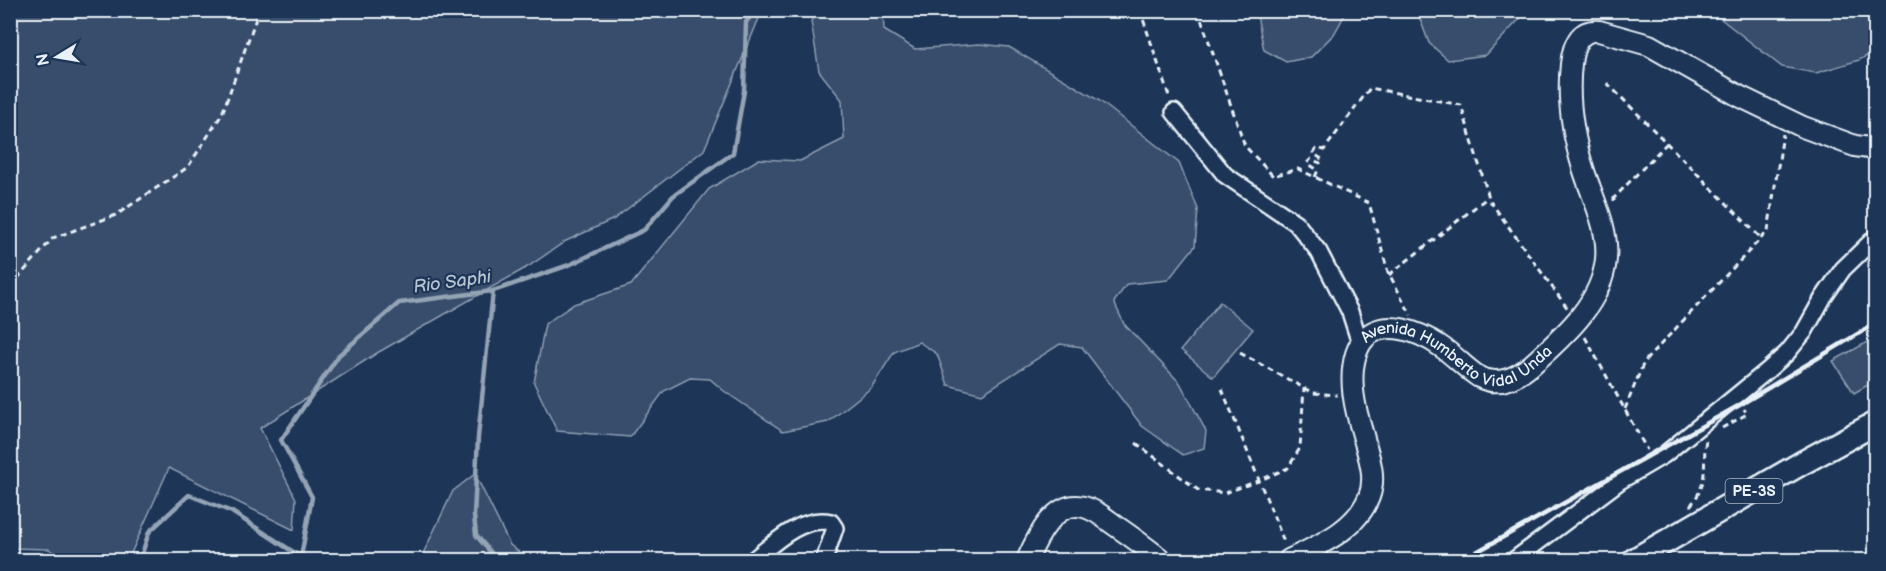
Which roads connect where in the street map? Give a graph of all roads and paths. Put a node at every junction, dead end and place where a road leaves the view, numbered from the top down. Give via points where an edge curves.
1 (259, 10) edge
2 (1140, 10) edge
3 (1198, 10) edge
4 (1607, 83) dead end
5 (1174, 112) joint
6 (1785, 117) junction
7 (1667, 143) junction
8 (1875, 149) edge
9 (1316, 177) junction
10 (1488, 197) junction
11 (1614, 210) dead end
12 (1875, 237) edge
13 (1761, 238) junction
14 (1389, 275) junction
15 (10, 287) edge
16 (1576, 320) junction
17 (1424, 337) junction
18 (1360, 343) junction
19 (1240, 353) dead end
20 (1304, 388) junction
21 (1222, 389) dead end
22 (1737, 396) junction
23 (1354, 397) junction
24 (1625, 410) junction
25 (1875, 423) edge
26 (1720, 429) dead end
27 (1711, 434) dead end
28 (1136, 443) dead end
29 (1648, 451) dead end
30 (1258, 482) junction
31 (1681, 533) junction
32 (1723, 554) dead end
33 (1290, 560) edge
34 (753, 561) edge
35 (824, 561) edge
36 (1027, 561) edge
37 (1162, 561) edge
38 (1514, 561) edge
39 (1634, 561) edge
40 (1727, 561) edge

1 - 15 path via 222,114 188,167 116,215 53,238
2 - 5 path
3 - 9 path via 1245,146 1273,176 1298,169
4 - 7 path
5 - 18 street via 1226,175 1296,223 1319,252 1350,312
6 - 8 main road, Avenida Humberto Vidal Unda via 1855,146
6 - 13 path via 1768,231
6 - 16 main road, Avenida Humberto Vidal Unda via 1649,45 1591,30 1578,38 1569,82 1571,109 1584,171 1605,237 1606,258 1593,298
7 - 11 path via 1614,198
7 - 13 path
9 - 10 path via 1318,170 1307,163 1311,159 1320,163 1323,160 1313,153 1317,148 1324,150 1370,88 1461,105
9 - 14 path via 1369,202
10 - 14 path
10 - 16 path
12 - 22 street via 1843,269 1804,333 1787,353
13 - 24 path via 1644,362
14 - 17 path
16 - 17 main road, Avenida Humberto Vidal Unda via 1532,365 1501,381 1479,377
16 - 24 path
17 - 18 main road, Avenida Humberto Vidal Unda via 1388,328 1368,334
18 - 23 main road, Avenida Humberto Vidal Unda via 1353,364
19 - 20 path
20 - 23 path via 1314,393
20 - 30 path via 1300,448 1288,468
21 - 30 path
22 - 26 path via 1747,414
22 - 38 street via 1664,455 1620,481
23 - 33 main road, Avenida Humberto Vidal Unda via 1370,459 1370,494 1351,524
24 - 29 path
25 - 31 highway, PE-3S
27 - 31 path via 1706,440 1700,492 1686,514
28 - 30 path via 1198,490 1225,493
30 - 33 path
31 - 39 highway, PE-3S
32 - 40 path
34 - 35 street via 785,535 824,520 835,528
36 - 37 main road via 1051,518 1061,510 1082,506

